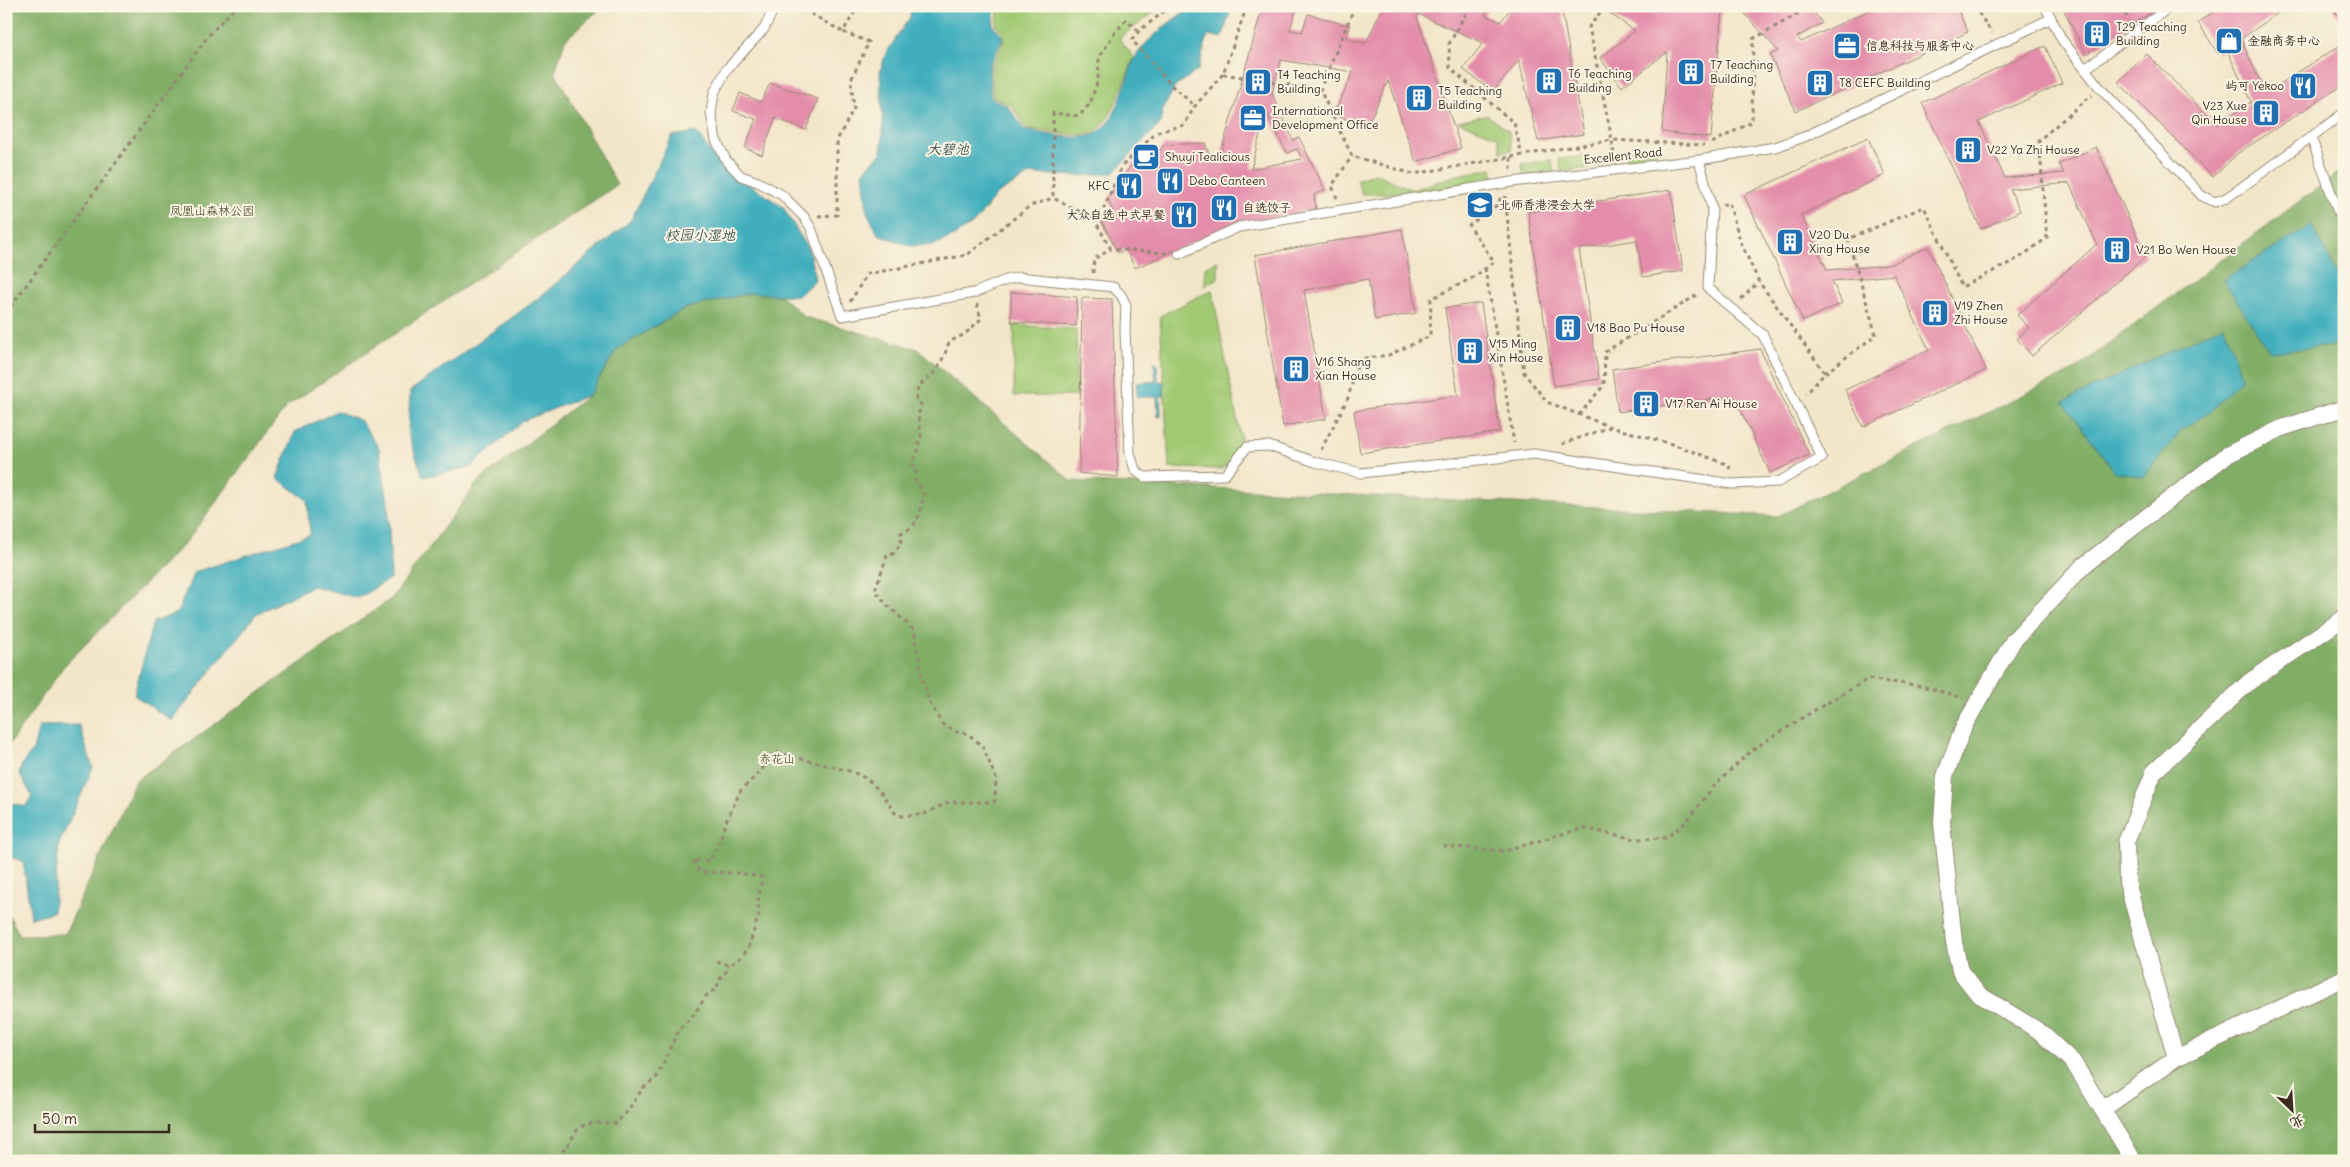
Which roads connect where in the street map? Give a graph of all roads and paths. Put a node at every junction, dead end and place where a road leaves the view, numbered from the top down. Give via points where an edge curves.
1 (236, 6) edge
2 (775, 6) edge
3 (797, 6) edge
4 (858, 6) edge
5 (1171, 6) edge
6 (1247, 6) edge
7 (1355, 6) edge
8 (1470, 6) edge
9 (1605, 6) edge
10 (1812, 6) edge
11 (1974, 6) edge
12 (2045, 6) edge
13 (2172, 6) edge
14 (2050, 19) junction
15 (1139, 31) junction
16 (843, 32) junction
17 (1999, 44) junction
18 (2084, 69) junction
19 (1223, 74) junction
20 (2100, 88) junction
21 (1320, 90) junction
22 (1195, 106) junction
23 (2344, 113) edge
24 (2311, 137) junction
25 (1612, 140) junction
26 (1709, 145) junction
27 (1740, 152) junction
28 (1352, 156) junction
29 (1522, 156) junction
30 (1510, 157) junction
31 (1699, 160) junction
32 (1615, 169) junction
33 (1512, 182) junction
34 (1332, 186) dead end
35 (1053, 198) junction
36 (1729, 203) dead end
37 (804, 217) junction
38 (1094, 219) junction
39 (2344, 229) edge
40 (1110, 249) junction
41 (1179, 254) joint
42 (1485, 268) junction
43 (1759, 282) junction
44 (1094, 284) junction
45 (1708, 288) junction
46 (974, 293) junction
47 (1732, 308) junction
48 (6, 314) edge
49 (842, 316) junction
50 (1825, 373) junction
51 (1806, 394) dead end
52 (2344, 408) edge
53 (1579, 414) junction
54 (1611, 426) junction
55 (1560, 445) dead end
56 (1516, 455) junction
57 (1315, 462) junction
58 (1732, 484) junction
59 (2344, 618) edge
60 (1978, 703) junction
61 (1443, 846) dead end
62 (716, 961) dead end
63 (728, 965) junction
64 (2344, 978) edge
65 (2176, 1058) junction
66 (2103, 1109) junction
67 (532, 1161) edge
68 (536, 1161) edge
69 (550, 1161) edge
70 (2134, 1161) edge

1 - 48 path via 209,35
2 - 37 lane via 764,29 726,69 714,93 711,113 716,140 726,160 741,176 782,195
3 - 16 path
4 - 16 path
5 - 15 path
6 - 19 path
7 - 21 path
8 - 29 path via 1449,44 1450,68 1514,123
9 - 25 path via 1589,27
10 - 26 path via 1753,39 1752,122
11 - 17 path
12 - 14 lane
13 - 18 lane
14 - 17 lane, Excellent Road
14 - 18 lane
15 - 22 path via 1132,40 1172,86
15 - 35 path via 1126,20 1113,35 1099,58 1098,79 1090,104 1078,116 1053,113
16 - 37 path via 869,42 851,80 854,108 838,140 837,215
17 - 27 lane, Excellent Road via 1804,137 1776,147
18 - 20 lane
19 - 21 path
19 - 22 path
20 - 24 lane via 2202,196 2215,202 2238,190
20 - 50 path via 2039,140 2047,238 2019,258 1962,287 1924,207 1848,239 1876,335
21 - 28 path
22 - 38 path via 1184,125 1157,132 1122,166 1104,208
23 - 24 lane
24 - 39 lane
25 - 26 path
25 - 29 path
25 - 32 path
26 - 27 path
27 - 31 lane, Excellent Road
28 - 30 path via 1413,174
28 - 34 path
29 - 30 path
30 - 33 path
31 - 32 lane, Excellent Road
31 - 45 lane via 1712,208
32 - 33 lane, Excellent Road
33 - 41 lane, Excellent Road via 1239,227
35 - 38 path
35 - 49 path via 1030,206 968,256 867,274
36 - 43 path via 1740,243
37 - 49 lane via 814,235
38 - 40 path
40 - 41 path
40 - 44 path via 1094,259
42 - 53 path via 1494,262 1469,225 1496,206 1505,193 1524,373 1547,402
42 - 56 path
42 - 57 path via 1431,299 1430,336 1389,355 1359,359 1348,398
43 - 47 path
43 - 50 path
44 - 46 lane via 1019,277
44 - 57 lane via 1113,287 1126,305 1130,453 1135,470 1144,477 1225,475 1247,447 1257,445
45 - 47 lane
45 - 53 path via 1606,352 1604,386
46 - 49 lane
46 - 63 path via 981,319 965,334 949,342 934,372 921,382 917,390 916,399 921,405 918,416 921,436 912,462 916,470 915,479 924,493 920,518 901,533 898,550 886,556 875,590 915,631 923,685 938,719 957,732 964,732 984,749 996,779 994,802 949,802 924,814 902,816 895,813 873,785 853,772 775,752 741,790 726,819 715,853 708,861 693,860 700,872 762,877 759,914 748,949
47 - 58 lane via 1763,335 1822,458 1778,482
50 - 51 path
52 - 60 street via 2282,428 2227,455 2082,566 2013,641
53 - 54 path
54 - 55 path
54 - 58 path via 1729,465
56 - 57 lane via 1361,474
56 - 58 lane via 1534,454
59 - 65 street via 2249,682 2154,772 2126,842 2127,882
60 - 61 path via 1922,686 1868,679 1752,750 1714,786 1686,822 1666,838 1635,839 1583,828 1504,851
60 - 66 street via 1964,726 1946,776 1942,823 1960,971 1978,994 2039,1031 2073,1062
62 - 63 path
63 - 69 path via 716,988 679,1029 657,1077 643,1088 626,1113 616,1122 578,1127 566,1148
64 - 65 street
65 - 66 street
66 - 70 street
67 - 68 path

